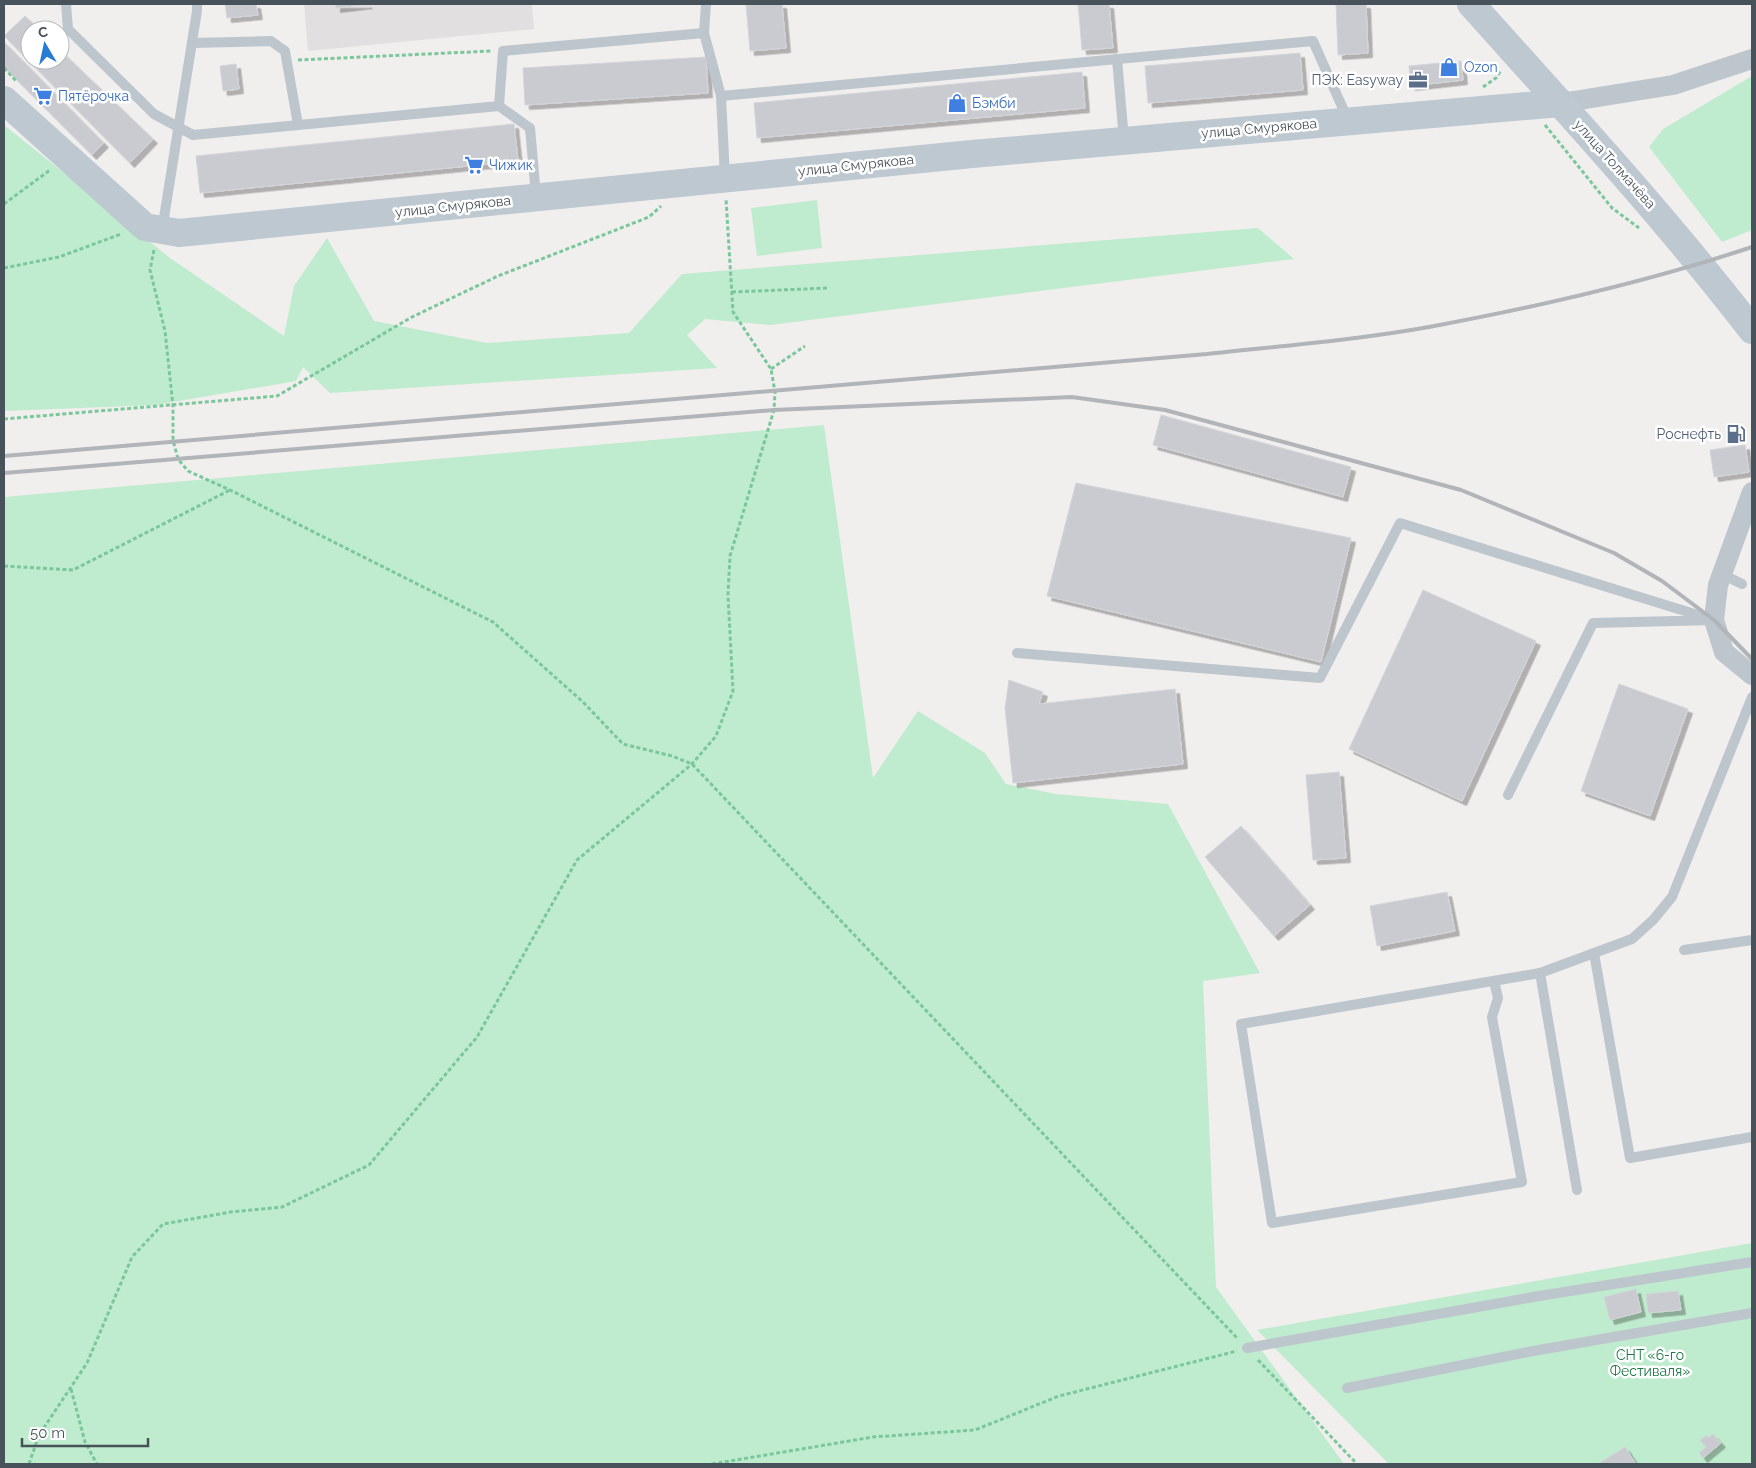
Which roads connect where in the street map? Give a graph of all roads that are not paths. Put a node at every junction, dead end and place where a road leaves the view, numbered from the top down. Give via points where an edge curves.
1 (66, 4) edge
2 (197, 4) edge
3 (706, 4) edge
4 (1472, 4) edge
5 (704, 33) junction
6 (192, 43) junction
7 (1752, 59) edge
8 (1117, 60) junction
9 (721, 96) junction
10 (4, 100) edge
11 (1561, 104) junction
12 (500, 106) junction
13 (1348, 121) junction
14 (298, 125) junction
15 (177, 128) junction
16 (1124, 140) junction
17 (725, 178) junction
18 (536, 198) junction
19 (155, 229) junction
20 (1752, 330) edge
21 (1752, 492) edge
22 (1722, 574) junction
23 (1742, 584) dead end
24 (1714, 620) junction
25 (1017, 653) dead end
26 (1752, 675) edge
27 (1752, 697) edge
28 (1508, 795) dead end
29 (1752, 940) edge
30 (1684, 950) dead end
31 (1594, 953) junction
32 (1540, 973) junction
33 (1494, 981) junction
34 (1752, 1137) edge
35 (1576, 1190) dead end
36 (1752, 1262) edge
37 (1752, 1313) edge
38 (1247, 1348) road end
39 (1347, 1388) dead end

1 - 15 lane via 68,28 154,114
2 - 6 lane
3 - 5 lane
4 - 11 street, улица Толмачёва
5 - 9 lane
5 - 12 lane via 503,51
6 - 14 lane via 271,41 285,51
6 - 15 lane
7 - 11 street, улица Смурякова via 1673,85
8 - 9 lane
8 - 13 lane via 1313,41
8 - 16 lane
9 - 17 lane
10 - 19 street
11 - 13 street, улица Смурякова
11 - 20 street, улица Толмачёва via 1695,257
12 - 14 lane
12 - 18 lane via 530,128
13 - 16 street, улица Смурякова
14 - 15 lane via 193,135
15 - 19 lane
16 - 17 street, улица Смурякова
17 - 18 street, улица Смурякова
18 - 19 street, улица Смурякова via 179,233
21 - 22 street
22 - 23 lane
22 - 24 street
24 - 25 lane via 1400,523 1320,678
24 - 26 street via 1724,652
24 - 28 lane via 1593,623
27 - 31 lane via 1672,898 1632,939
29 - 30 lane
31 - 32 lane
31 - 34 lane via 1630,1158
32 - 33 lane
32 - 35 lane
33 - 33 lane via 1241,1024 1272,1223 1522,1182 1492,1017 1498,998
36 - 38 lane
37 - 39 lane via 1533,1351

